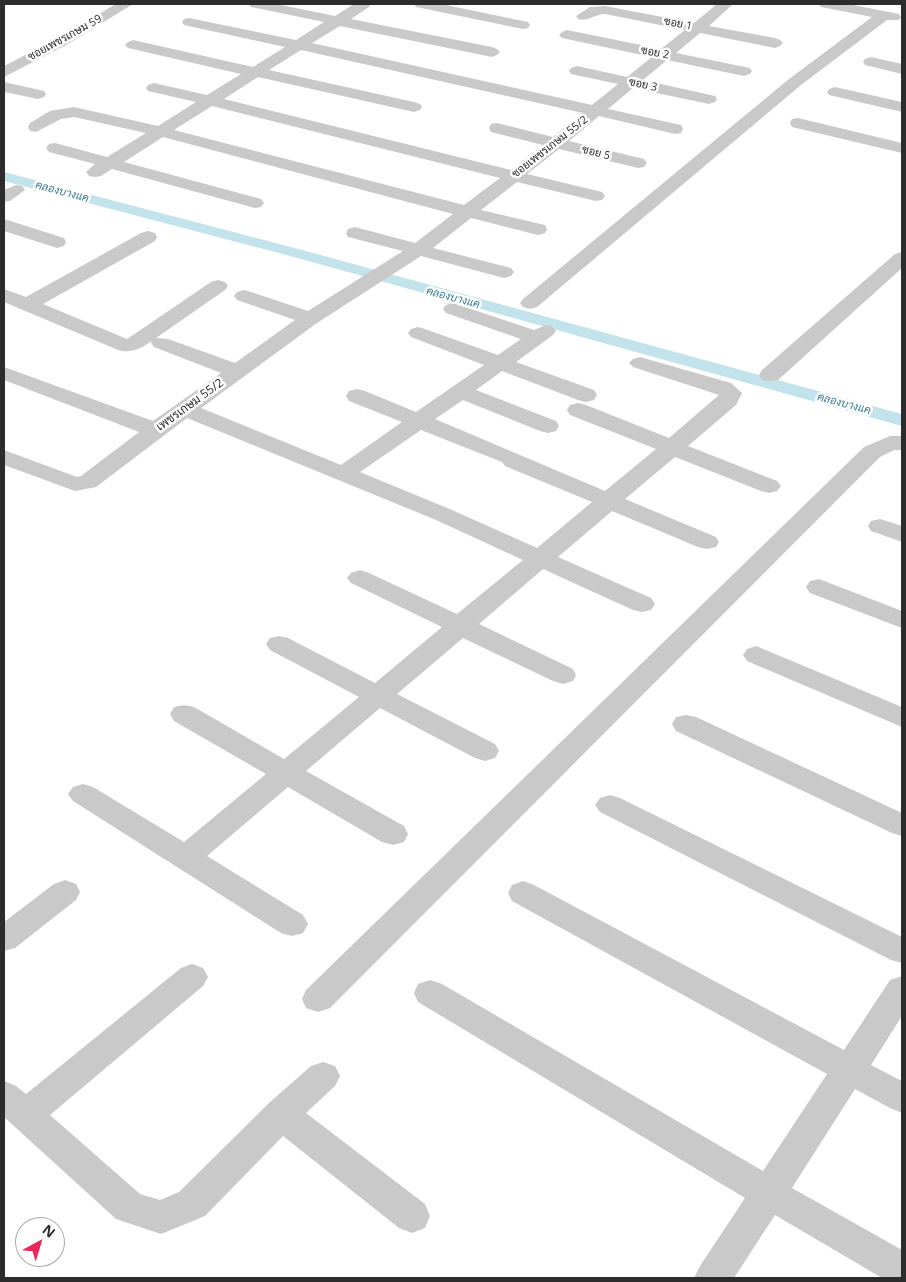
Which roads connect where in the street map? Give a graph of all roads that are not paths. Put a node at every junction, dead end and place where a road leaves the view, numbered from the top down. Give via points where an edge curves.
1 (126, 4) edge
2 (256, 4) edge
3 (364, 4) edge
4 (421, 4) edge
5 (726, 4) edge
6 (826, 4) edge
7 (462, 7) edge
8 (885, 15) junction
9 (583, 16) dead end
10 (902, 19) edge
11 (338, 20) junction
12 (189, 22) dead end
13 (523, 25) dead end
14 (696, 28) junction
15 (567, 35) dead end
16 (775, 43) dead end
17 (299, 44) junction
18 (133, 45) dead end
19 (492, 52) dead end
20 (664, 55) junction
21 (4, 56) edge
22 (25, 60) junction
23 (871, 62) dead end
24 (902, 69) edge
25 (256, 71) junction
26 (576, 71) dead end
27 (744, 71) dead end
28 (4, 72) edge
29 (631, 83) junction
30 (4, 87) edge
31 (154, 88) dead end
32 (835, 92) dead end
33 (38, 94) dead end
34 (209, 100) junction
35 (708, 100) dead end
36 (414, 107) dead end
37 (902, 107) edge
38 (596, 111) junction
39 (798, 123) dead end
40 (36, 127) dead end
41 (497, 128) dead end
42 (675, 129) dead end
43 (159, 131) junction
44 (556, 143) junction
45 (55, 148) dead end
46 (902, 148) edge
47 (638, 163) dead end
48 (102, 167) junction
49 (513, 176) junction
50 (596, 196) dead end
51 (255, 203) dead end
52 (468, 212) junction
53 (4, 225) edge
54 (538, 229) dead end
55 (355, 233) dead end
56 (148, 237) dead end
57 (57, 242) dead end
58 (418, 250) junction
59 (902, 258) edge
60 (504, 272) dead end
61 (368, 282) joint
62 (218, 286) dead end
63 (4, 295) edge
64 (244, 296) dead end
65 (530, 302) dead end
66 (29, 304) junction
67 (453, 309) dead end
68 (310, 318) junction
69 (418, 333) dead end
70 (161, 343) dead end
71 (640, 363) dead end
72 (500, 364) junction
73 (236, 371) junction
74 (4, 373) edge
75 (770, 375) dead end
76 (460, 391) junction
77 (357, 396) dead end
78 (185, 409) junction
79 (419, 420) junction
80 (548, 426) dead end
81 (155, 430) junction
82 (902, 443) edge
83 (671, 447) junction
84 (4, 456) edge
85 (342, 474) junction
86 (769, 486) dead end
87 (608, 501) junction
88 (880, 526) dead end
89 (902, 535) edge
90 (707, 542) dead end
91 (540, 559) junction
92 (360, 578) dead end
93 (819, 586) dead end
94 (642, 604) dead end
95 (902, 620) edge
96 (459, 626) junction
97 (279, 644) dead end
98 (756, 655) dead end
99 (563, 675) dead end
100 (378, 696) junction
101 (184, 714) dead end
102 (902, 718) edge
103 (686, 724) dead end
104 (484, 751) dead end
105 (287, 772) junction
106 (83, 794) dead end
107 (610, 805) dead end
108 (902, 825) edge
109 (393, 834) dead end
110 (185, 858) junction
111 (65, 892) dead end
112 (523, 893) dead end
113 (292, 924) dead end
114 (4, 939) edge
115 (902, 951) edge
116 (192, 977) dead end
117 (902, 989) edge
118 (430, 993) dead end
119 (318, 999) dead end
120 (850, 1070) junction
121 (323, 1076) dead end
122 (902, 1098) edge
123 (15, 1106) edge
124 (281, 1114) junction
125 (769, 1193) junction
126 (412, 1216) dead end
127 (902, 1270) edge
128 (715, 1277) edge

1 - 22 street, ซอยเพชรเกษม 59
2 - 11 street
3 - 11 street
4 - 7 street
5 - 14 street, ซอยเพชรเกษม 55/2
6 - 8 street
7 - 13 street
8 - 10 street
8 - 65 street via 795,82
9 - 14 street, ซอย 1 via 595,10 605,10
11 - 17 street
11 - 19 street
12 - 17 street
14 - 16 street, ซอย 1
14 - 20 street, ซอยเพชรเกษม 55/2
15 - 20 street, ซอย 2
17 - 25 street
17 - 38 street
18 - 25 street
20 - 27 street, ซอย 2
20 - 29 street, ซอยเพชรเกษม 55/2
21 - 22 street
22 - 28 street, ซอยเพชรเกษม 59
23 - 24 street
25 - 34 street
25 - 36 street
26 - 29 street, ซอย 3
29 - 35 street, ซอย 3
29 - 38 street, ซอยเพชรเกษม 55/2
30 - 33 street
31 - 34 street
32 - 37 street
34 - 43 street
34 - 49 street
38 - 42 street
38 - 44 street, ซอยเพชรเกษม 55/2
39 - 46 street
40 - 43 street via 56,115 74,112
41 - 44 street, ซอย 5
43 - 48 street
43 - 52 street
44 - 47 street, ซอย 5
44 - 49 street, ซอยเพชรเกษม 55/2
45 - 48 street
48 - 51 street
49 - 50 street
49 - 52 street, ซอยเพชรเกษม 55/2
52 - 54 street
52 - 58 street, ซอยเพชรเกษม 55/2
53 - 57 street
55 - 58 street
56 - 66 street
58 - 60 street
58 - 61 street, ซอยเพชรเกษม 55/2
59 - 75 street
61 - 68 street, เพชรเกษม 55/2
62 - 66 street via 134,344 125,346
63 - 66 street
64 - 68 street
67 - 72 street via 542,335
68 - 73 street, เพชรเกษม 55/2
69 - 72 street
70 - 73 street
71 - 83 street via 731,393 728,400
72 - 76 street
72 - 83 street
73 - 78 street, เพชรเกษม 55/2
74 - 81 street
76 - 79 street
76 - 80 street
77 - 79 street
78 - 81 street, เพชรเกษม 55/2
78 - 85 street
79 - 85 street
79 - 87 street
81 - 84 street, เพชรเกษม 55/2 via 82,484
82 - 119 street via 881,446 872,452
83 - 86 street
83 - 87 street
85 - 91 street via 444,515
87 - 90 street
87 - 91 street
88 - 89 street
91 - 94 street
91 - 96 street
92 - 96 street
93 - 95 street
96 - 99 street
96 - 100 street
97 - 100 street
98 - 102 street
100 - 104 street
100 - 105 street
101 - 105 street
103 - 108 street
105 - 109 street
105 - 110 street
106 - 110 street
107 - 115 street
110 - 113 street
111 - 114 street
112 - 120 street
116 - 123 street
117 - 120 street
118 - 125 street
120 - 122 street
120 - 125 street
121 - 124 street
123 - 124 street via 129,1207 161,1217 192,1204
124 - 126 street
125 - 127 street
125 - 128 street

